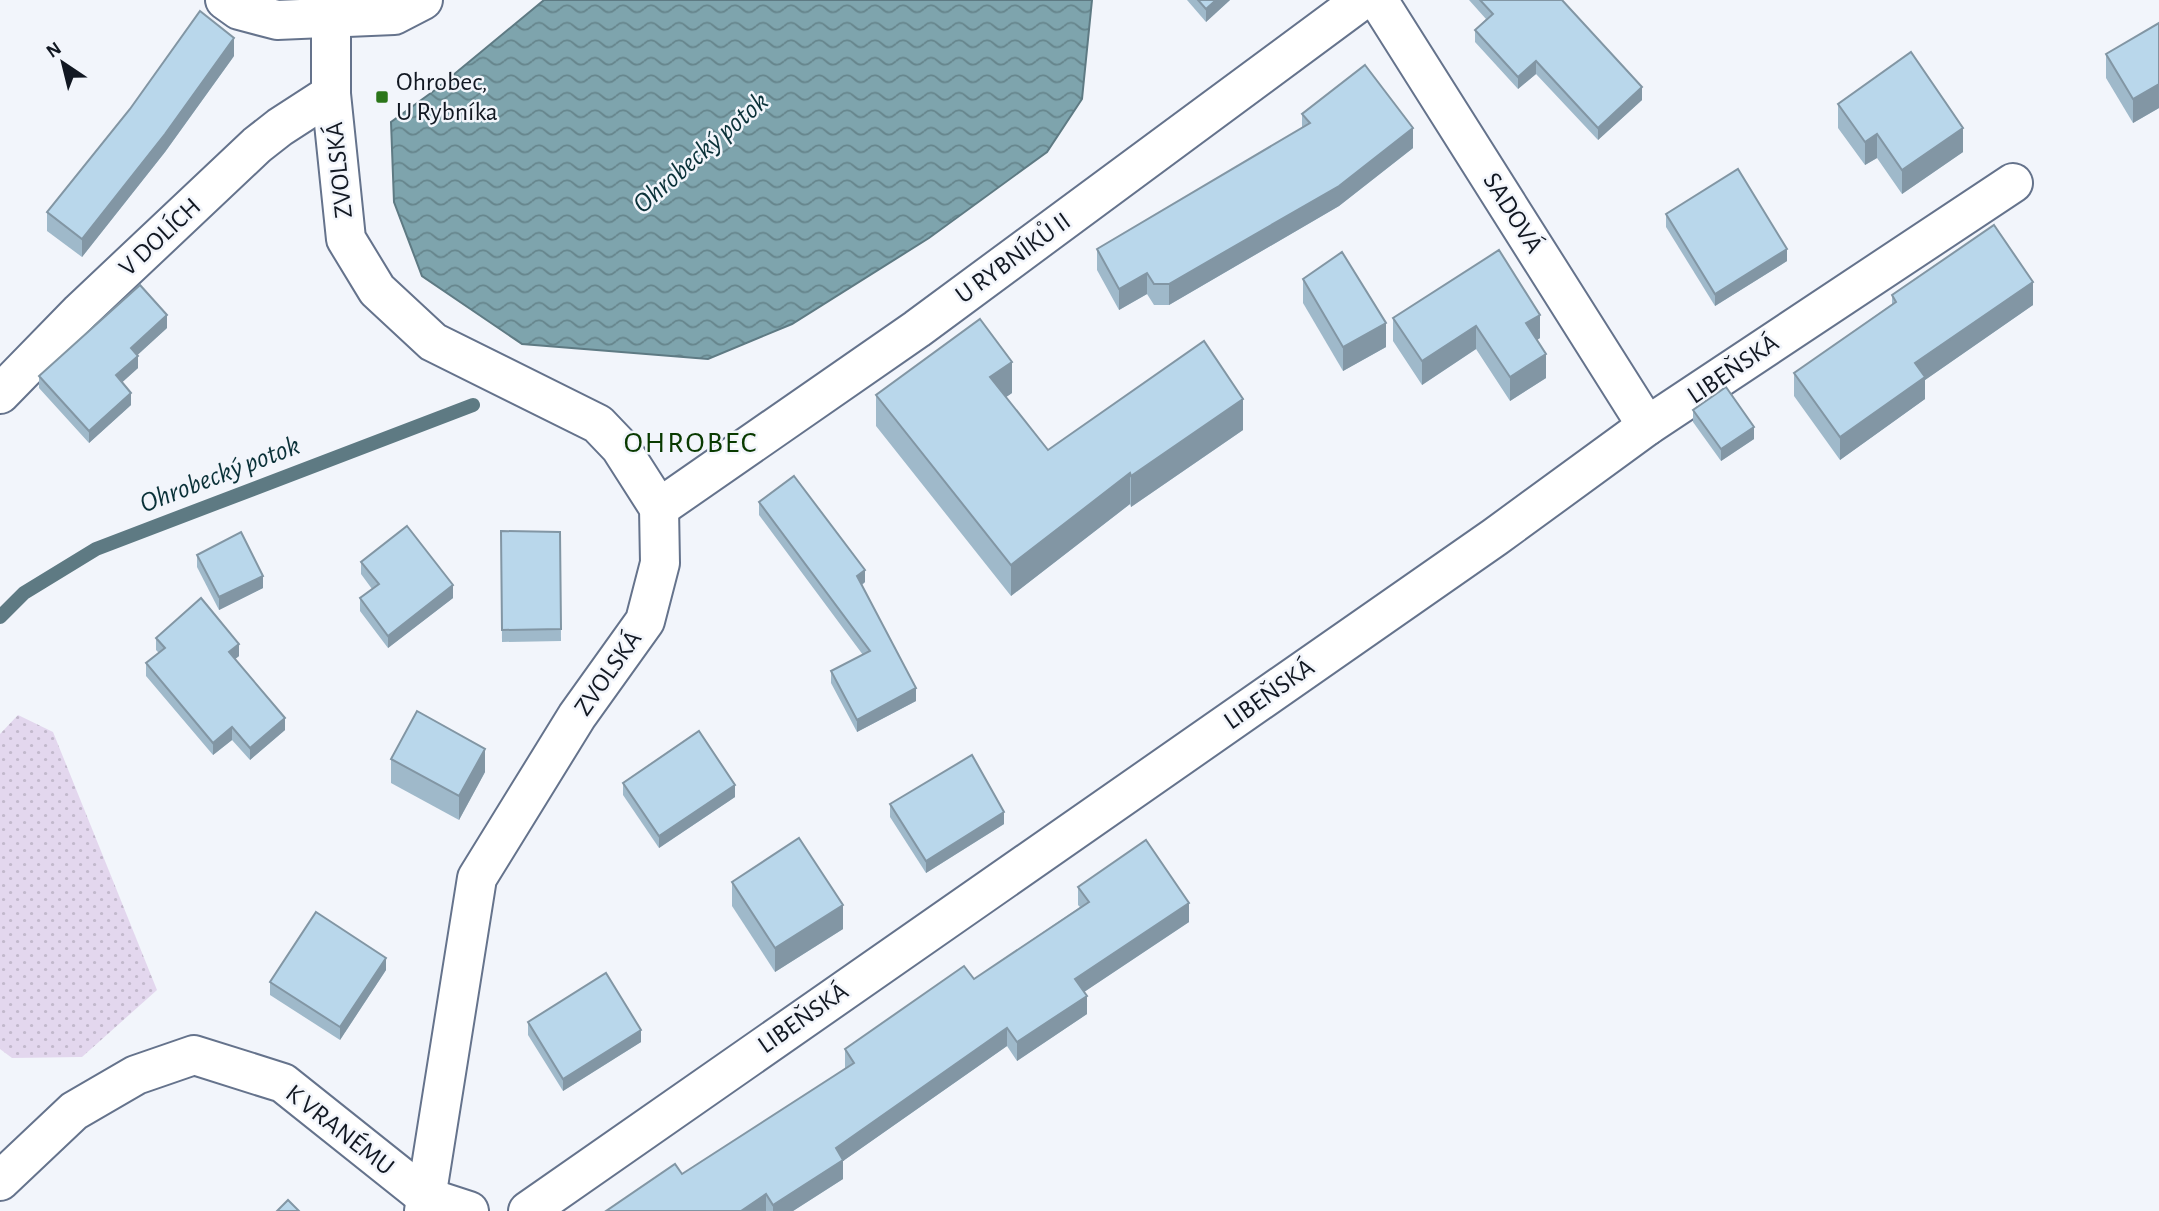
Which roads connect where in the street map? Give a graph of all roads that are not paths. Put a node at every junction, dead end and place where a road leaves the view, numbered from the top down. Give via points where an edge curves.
1 (225, 0) edge
2 (423, 0) edge
3 (1362, 0) edge
4 (1378, 0) edge
5 (331, 9) edge
6 (331, 94) junction
7 (2013, 183) dead end
8 (0, 394) edge
9 (1647, 426) junction
10 (659, 508) junction
11 (0, 1181) edge
12 (425, 1204) edge
13 (469, 1211) edge
14 (528, 1211) edge

1 - 5 street via 239,10 277,20
2 - 5 street via 394,15
3 - 10 street, U RYBNÍKŮ II via 917,329
4 - 9 street, SADOVÁ
5 - 6 street, ZVOLSKÁ
6 - 8 street, V DOLÍCH via 257,145
6 - 10 street, ZVOLSKÁ via 346,239 377,290 433,342 598,424 620,447
7 - 9 street, LIBEŇSKÁ
9 - 14 street, LIBEŇSKÁ via 1495,537
10 - 12 street, ZVOLSKÁ via 660,563 645,621 577,716 477,878
11 - 12 street, K VRANÉMU via 74,1111 136,1075 194,1055 283,1083
12 - 13 street

